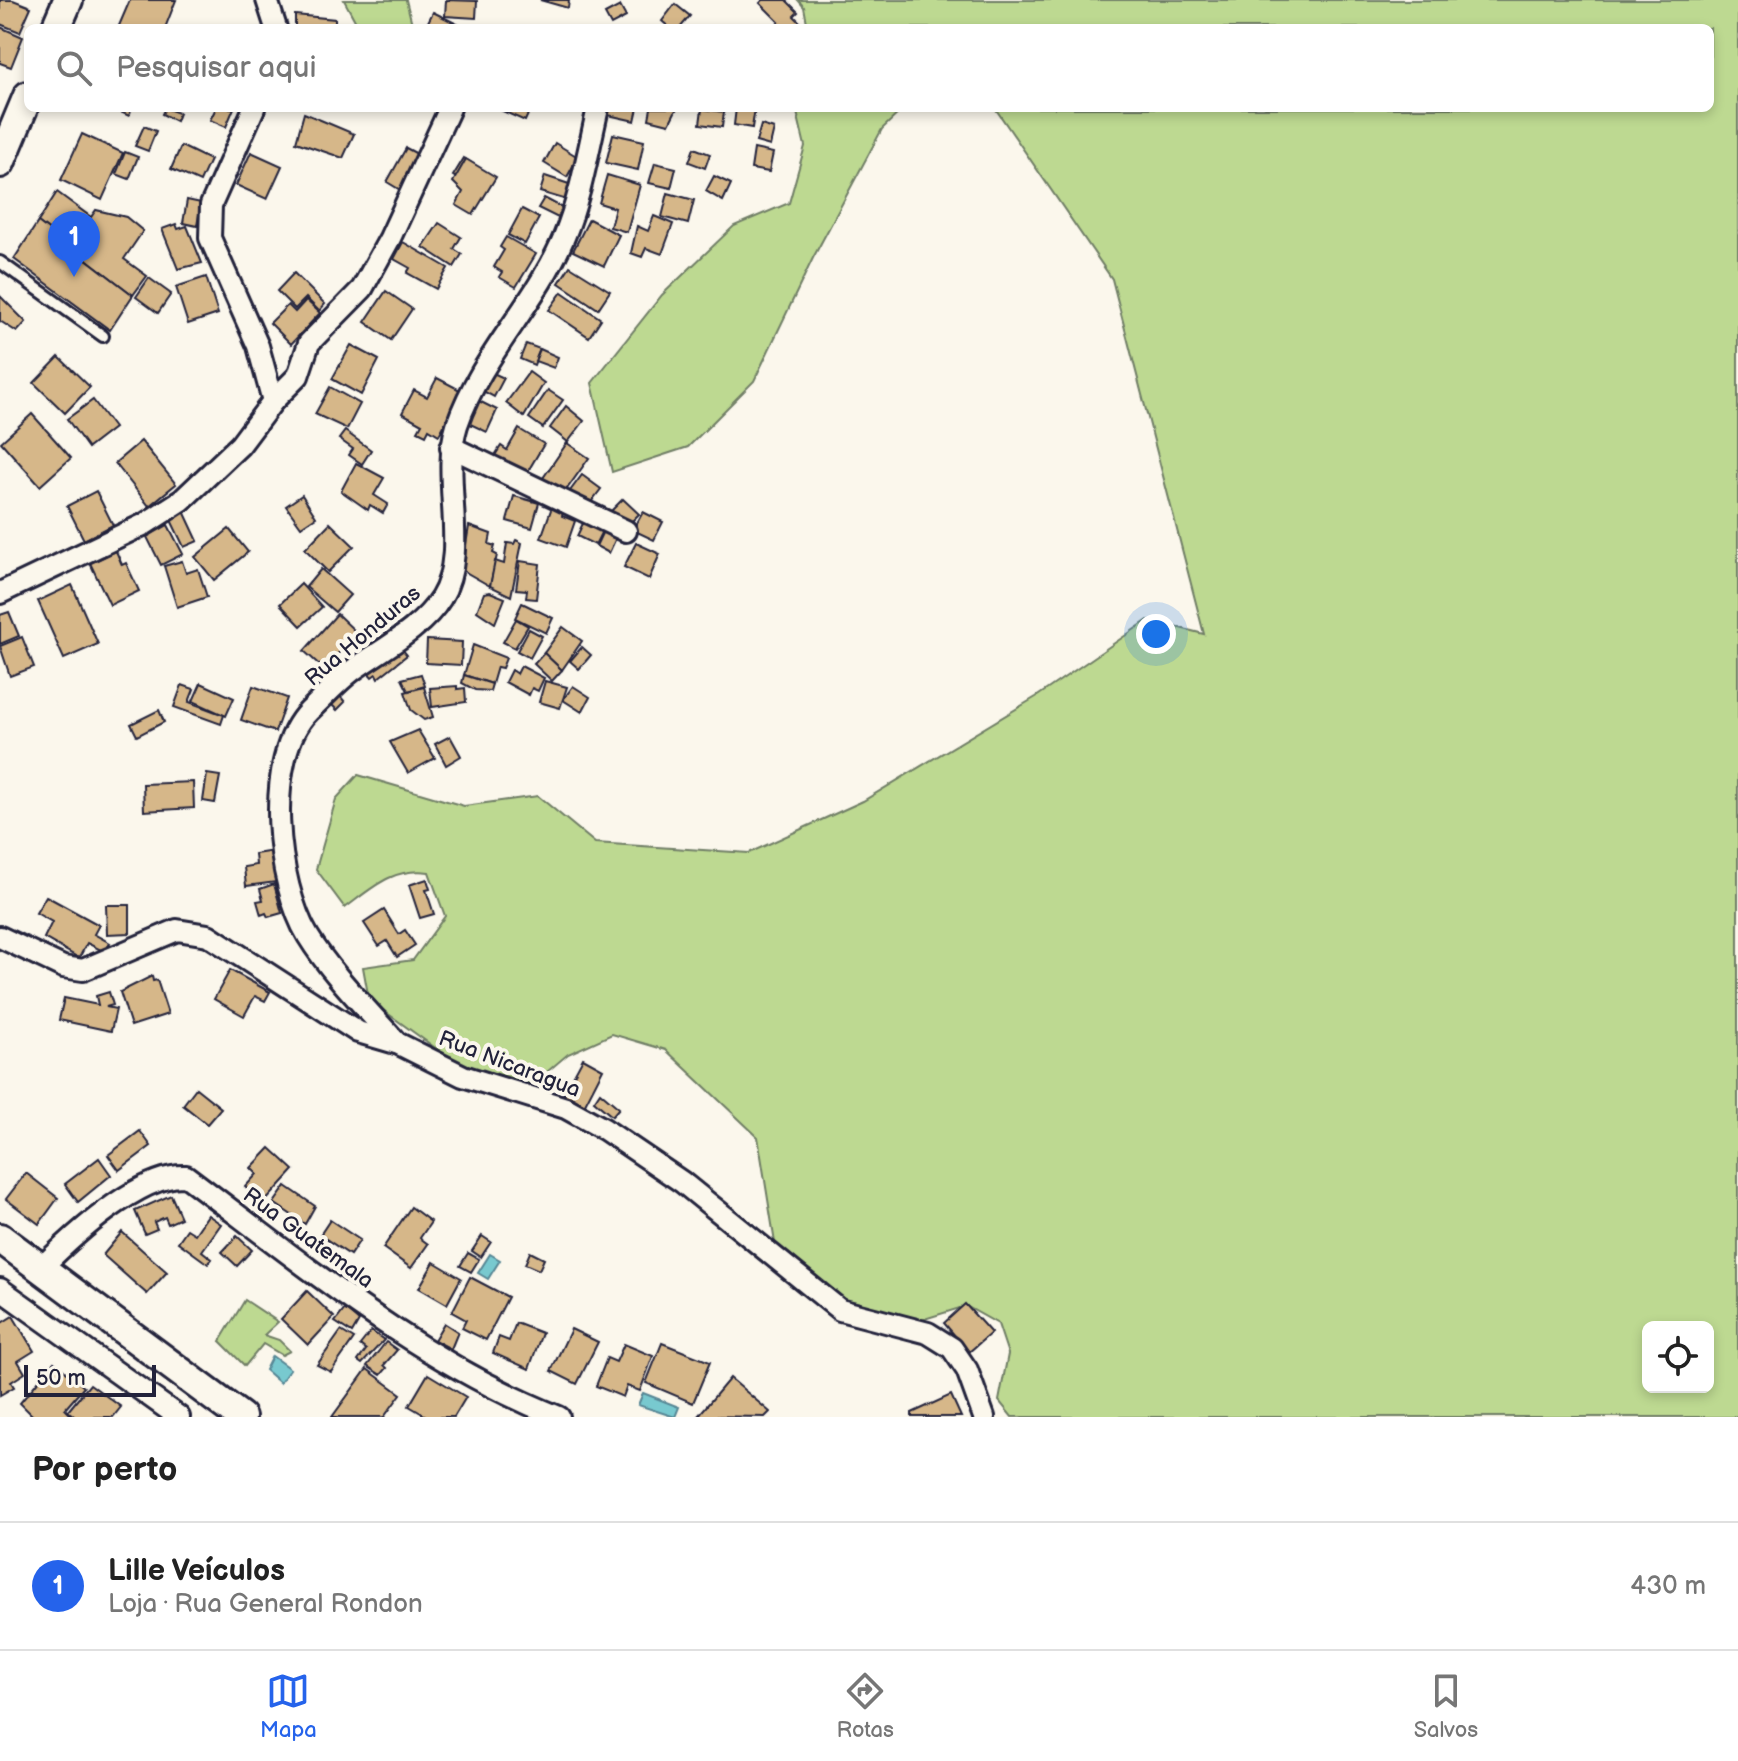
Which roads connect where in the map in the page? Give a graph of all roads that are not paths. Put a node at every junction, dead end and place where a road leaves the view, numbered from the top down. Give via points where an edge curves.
1 (68, 0) edge
2 (267, 0) edge
3 (58, 24) edge
4 (275, 24) edge
5 (24, 106) edge
6 (252, 112) edge
7 (448, 112) edge
8 (597, 112) edge
9 (0, 163) edge
10 (0, 262) edge
11 (103, 336) dead end
12 (273, 401) junction
13 (451, 447) junction
14 (626, 531) dead end
15 (0, 593) edge
16 (0, 937) edge
17 (399, 1044) junction
18 (3, 1247) edge
19 (41, 1268) junction
20 (0, 1289) edge
21 (179, 1417) edge
22 (241, 1417) edge
23 (559, 1417) edge
24 (984, 1417) edge

1 - 3 main road
2 - 4 street
5 - 9 main road
6 - 12 street via 211,205 210,238 258,346
7 - 12 street via 362,289 309,343 298,376
8 - 13 street, Rua Honduras via 564,237 482,367
10 - 11 lane
12 - 15 street via 240,445 182,500 145,524
13 - 14 street
13 - 17 street, Rua Honduras via 453,550 451,578 441,599 305,715 282,776 278,823 296,911 333,969
16 - 17 street, Rua Nicaragua via 63,967 83,970 177,930 193,930 358,1032
17 - 24 street, Rua Nicaragua via 463,1076 566,1108 682,1182 840,1310 928,1333 952,1348 967,1370
18 - 19 main road
19 - 22 main road
19 - 23 street, Rua Guatemala via 130,1194 186,1176 406,1339 508,1397
20 - 21 street

